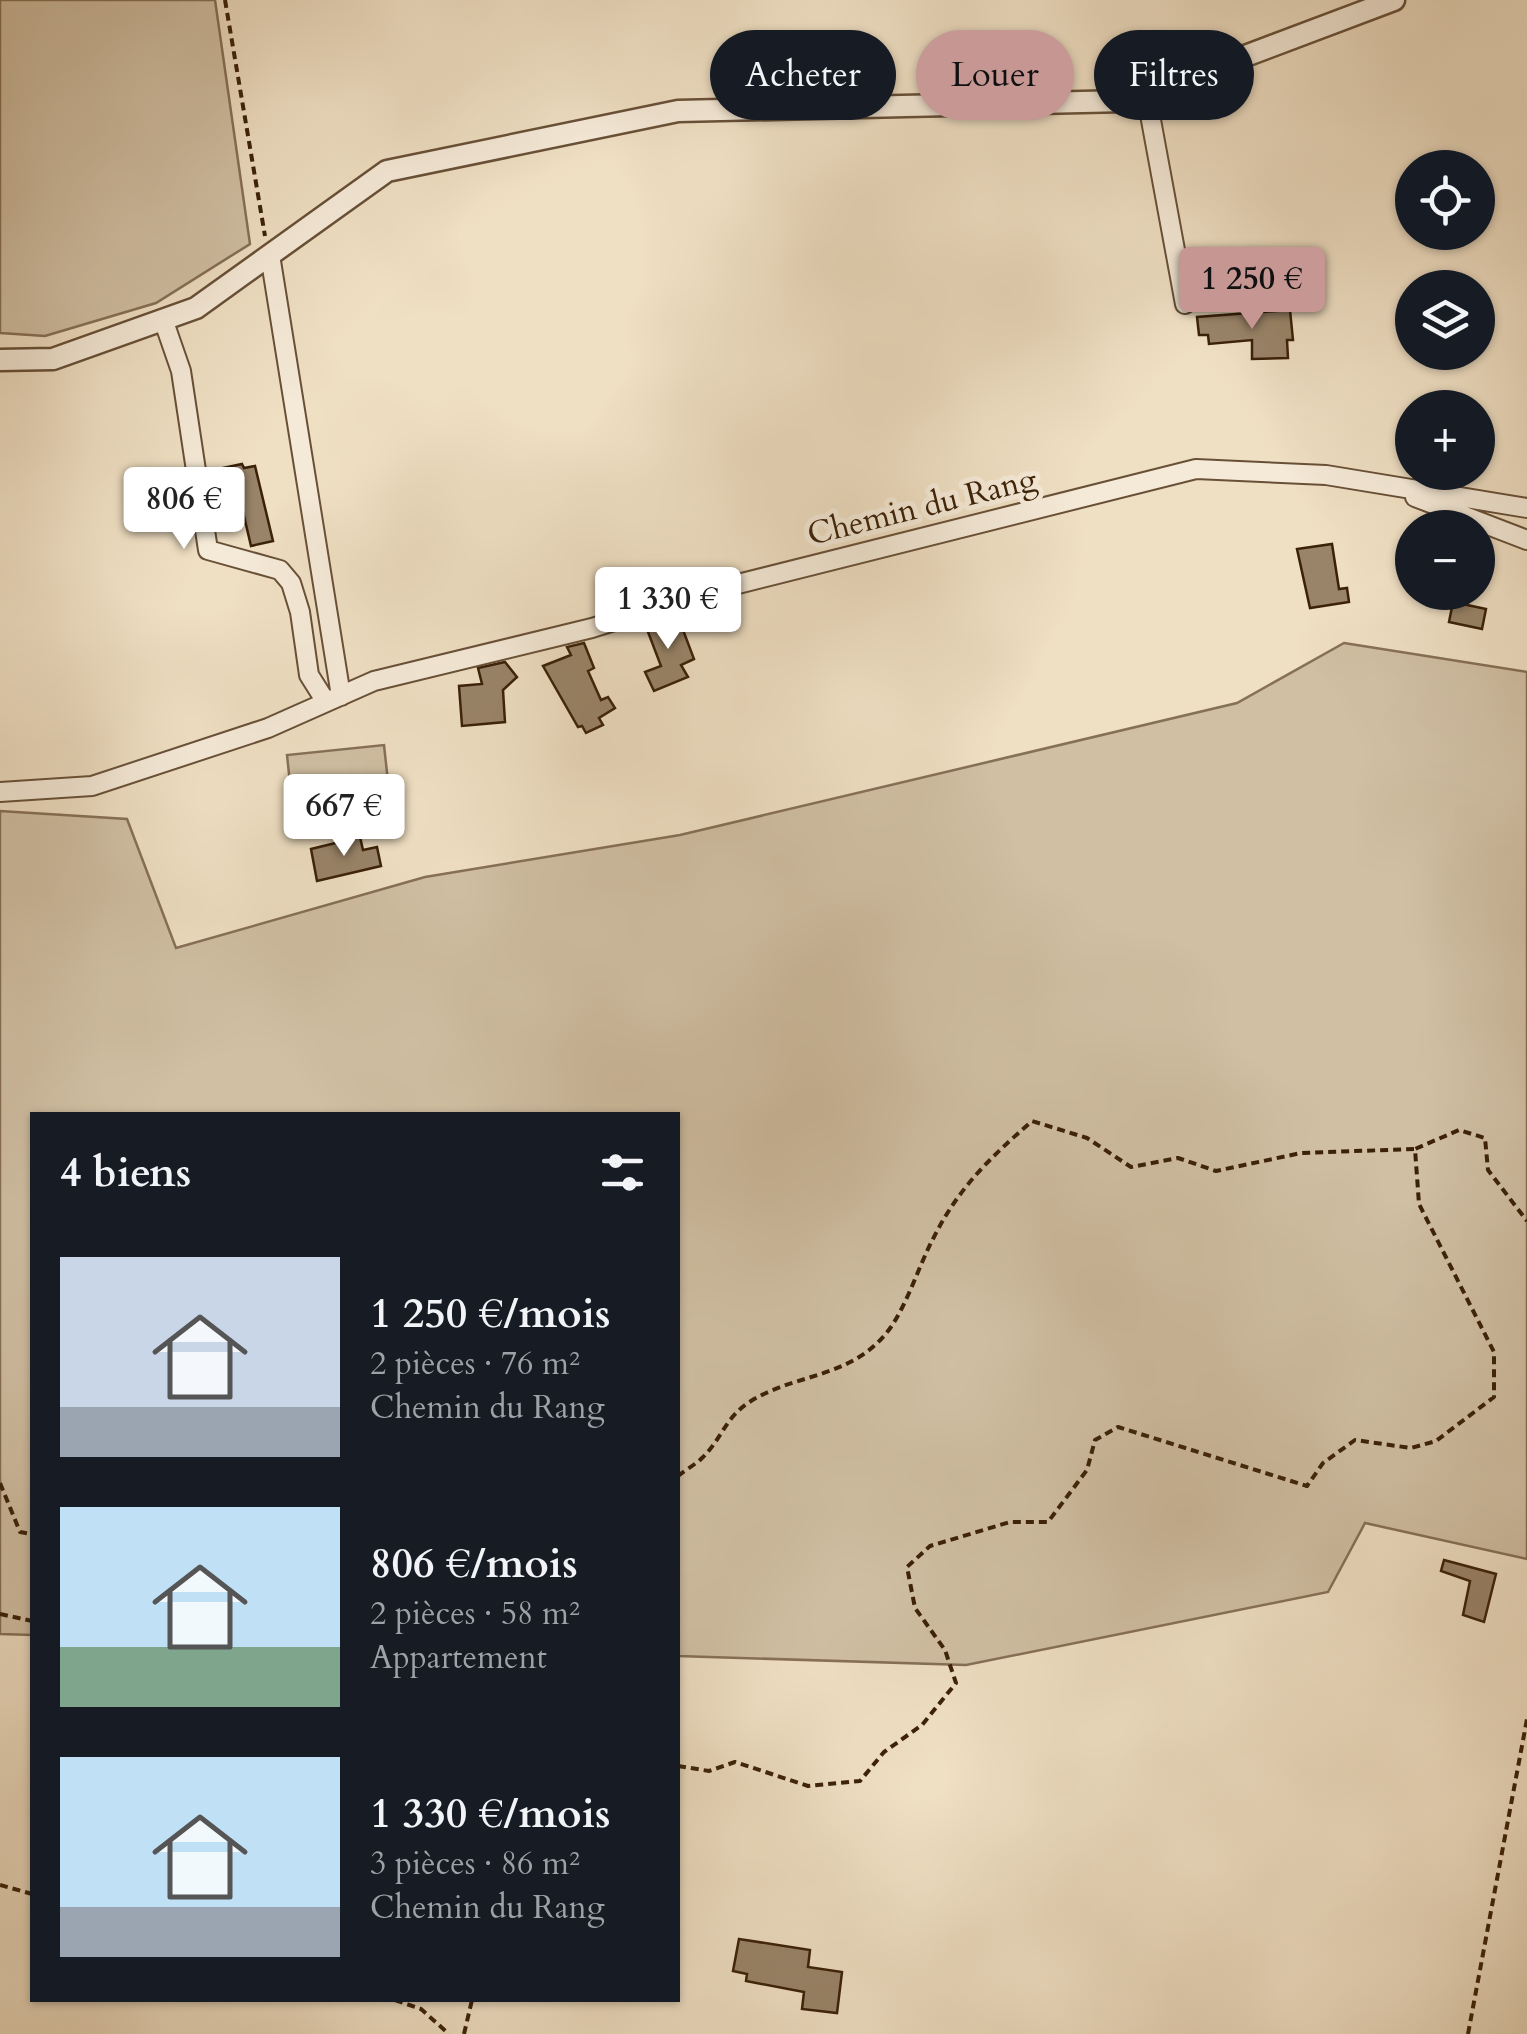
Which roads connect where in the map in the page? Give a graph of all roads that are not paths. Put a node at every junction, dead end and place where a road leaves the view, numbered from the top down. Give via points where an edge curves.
1 (1394, 0) edge
2 (1254, 52) edge
3 (1094, 102) edge
4 (1151, 120) edge
5 (270, 255) junction
6 (1185, 304) dead end
7 (164, 320) junction
8 (0, 360) edge
9 (1395, 486) edge
10 (1403, 490) edge
11 (1416, 490) edge
12 (1527, 508) edge
13 (1526, 540) edge
14 (334, 699) junction
15 (0, 792) edge

1 - 2 street
3 - 5 street via 678,111 387,171
4 - 6 street
5 - 7 street via 196,308
5 - 14 street
7 - 8 street via 53,359
7 - 14 street via 181,371 208,550 280,570 300,612 309,676
9 - 14 street, Chemin du Rang via 1326,475 1196,470 710,590 592,628 374,681
10 - 13 street
11 - 12 street, Chemin du Rang
14 - 15 street, Chemin du Rang via 92,786

